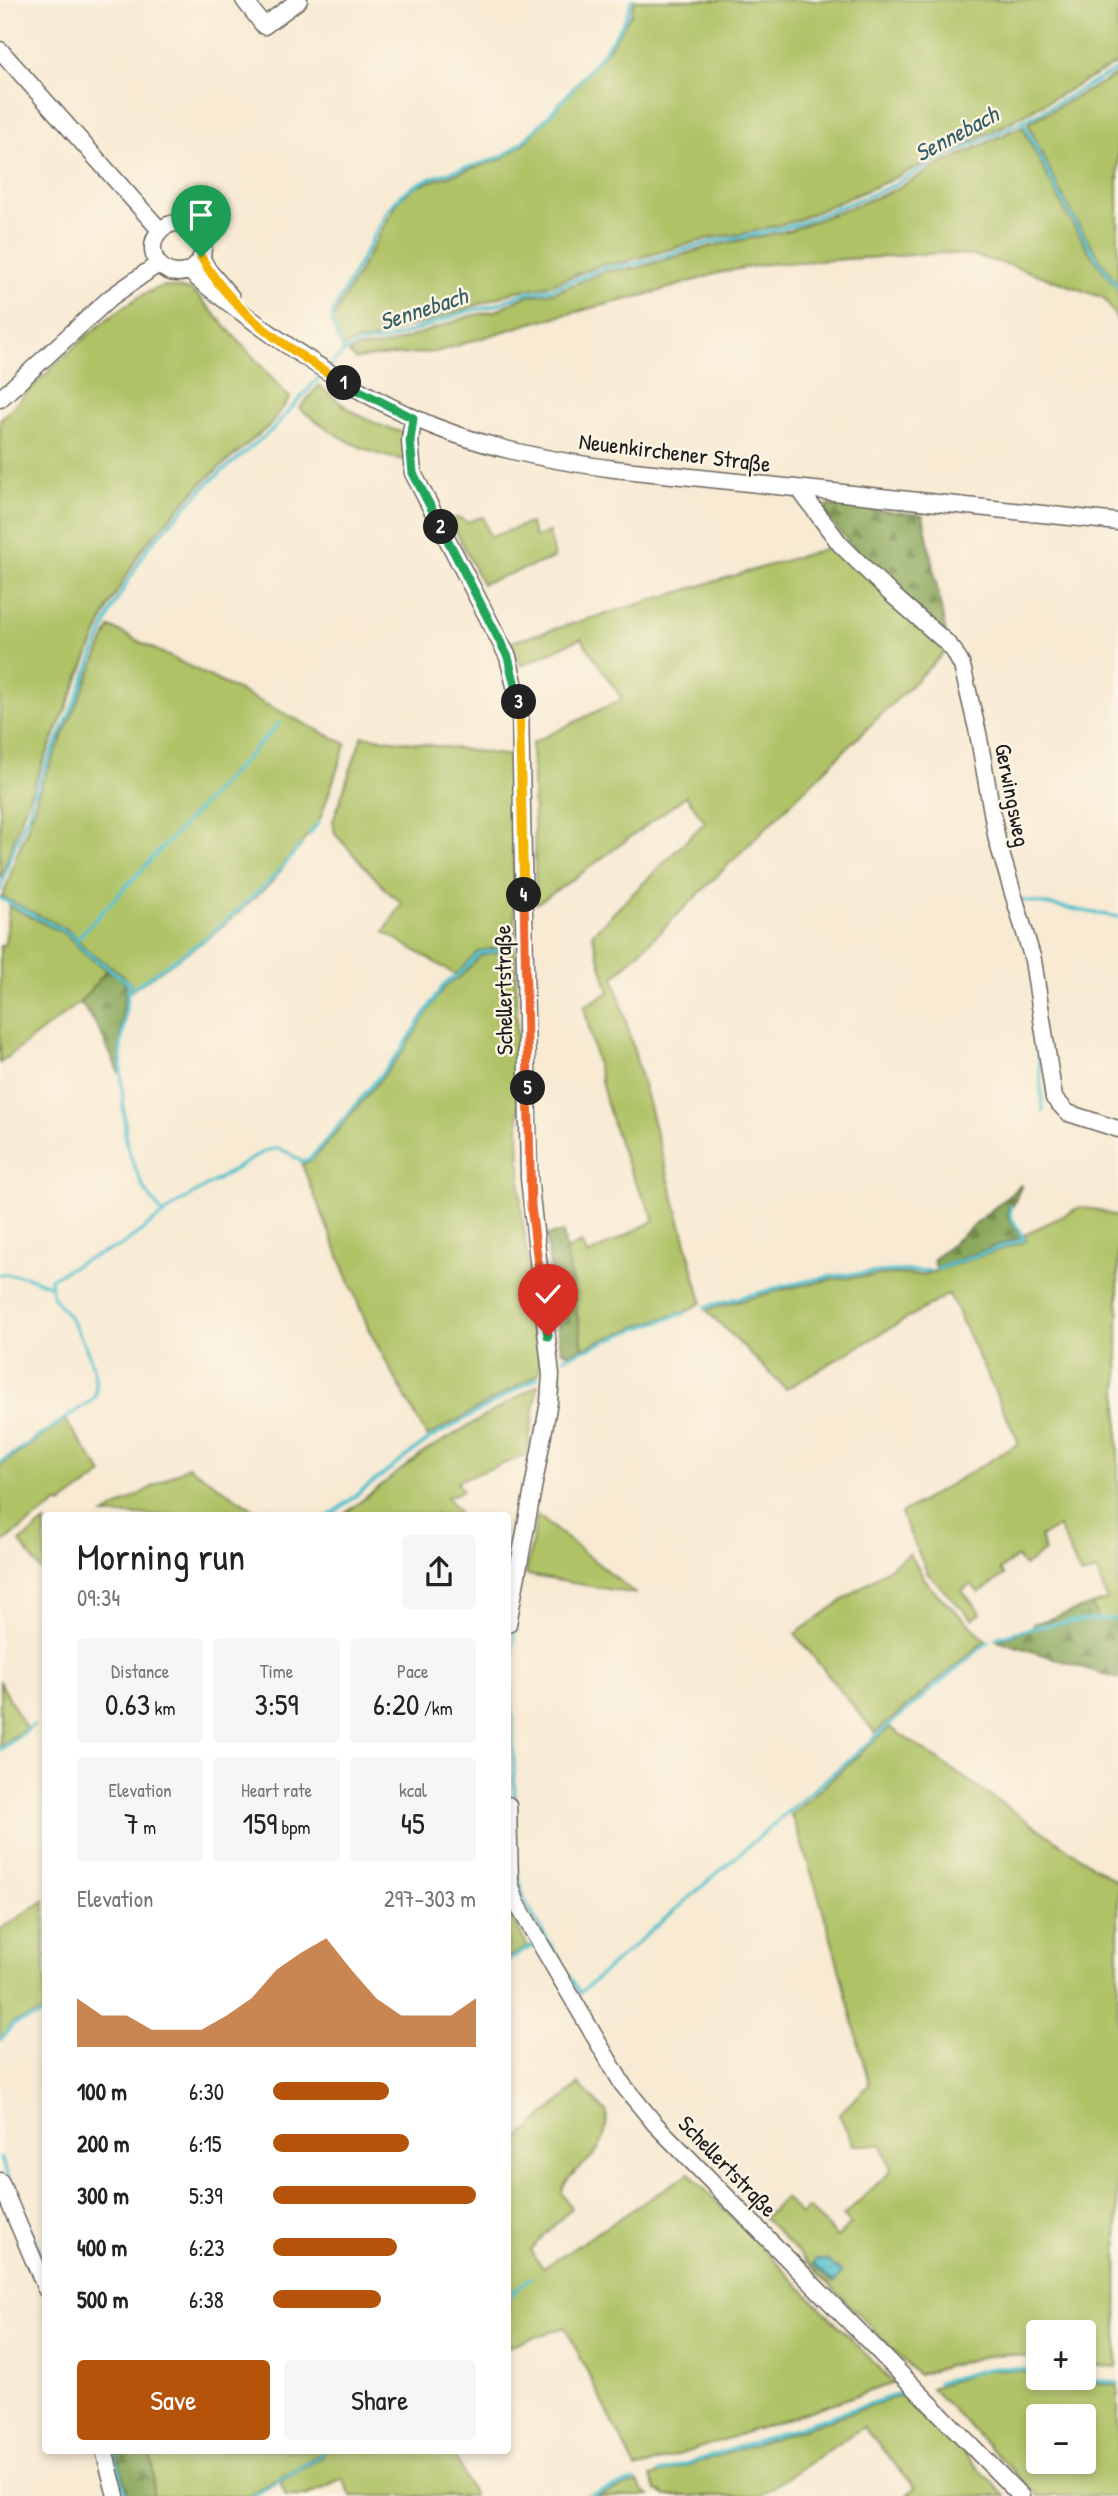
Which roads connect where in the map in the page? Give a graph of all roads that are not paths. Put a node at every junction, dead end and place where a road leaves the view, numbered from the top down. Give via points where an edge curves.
1 (244, 0) edge
2 (299, 0) edge
3 (0, 50) edge
4 (160, 230) junction
5 (201, 257) junction
6 (158, 264) junction
7 (189, 271) junction
8 (257, 324) junction
9 (0, 399) edge
10 (413, 418) junction
11 (799, 489) junction
12 (1118, 522) edge
13 (1118, 1129) edge
14 (511, 1608) edge
15 (511, 1885) edge
16 (0, 2181) edge
17 (42, 2280) edge
18 (105, 2454) edge
19 (116, 2496) edge
20 (1021, 2496) edge

1 - 2 street via 264,26
3 - 4 street
4 - 5 street via 170,224 192,227 203,246
4 - 6 street via 152,253
5 - 7 street
5 - 8 street, Neuenkirchener Straße
6 - 7 street via 172,273
6 - 9 street via 110,298
7 - 8 street, Neuenkirchener Straße
8 - 10 street, Neuenkirchener Straße via 317,366
10 - 11 street, Neuenkirchener Straße via 503,448 572,463
10 - 14 street, Schellertstraße via 413,473 508,657 520,707 529,1178 551,1375 550,1402
11 - 12 street, Neuenkirchener Straße
11 - 13 street, Gerwingsweg via 840,544 946,642 962,666 997,840 1032,960 1054,1098 1068,1113
15 - 20 street, Schellertstraße via 516,1902 623,2085 655,2124
16 - 17 street
18 - 19 street

